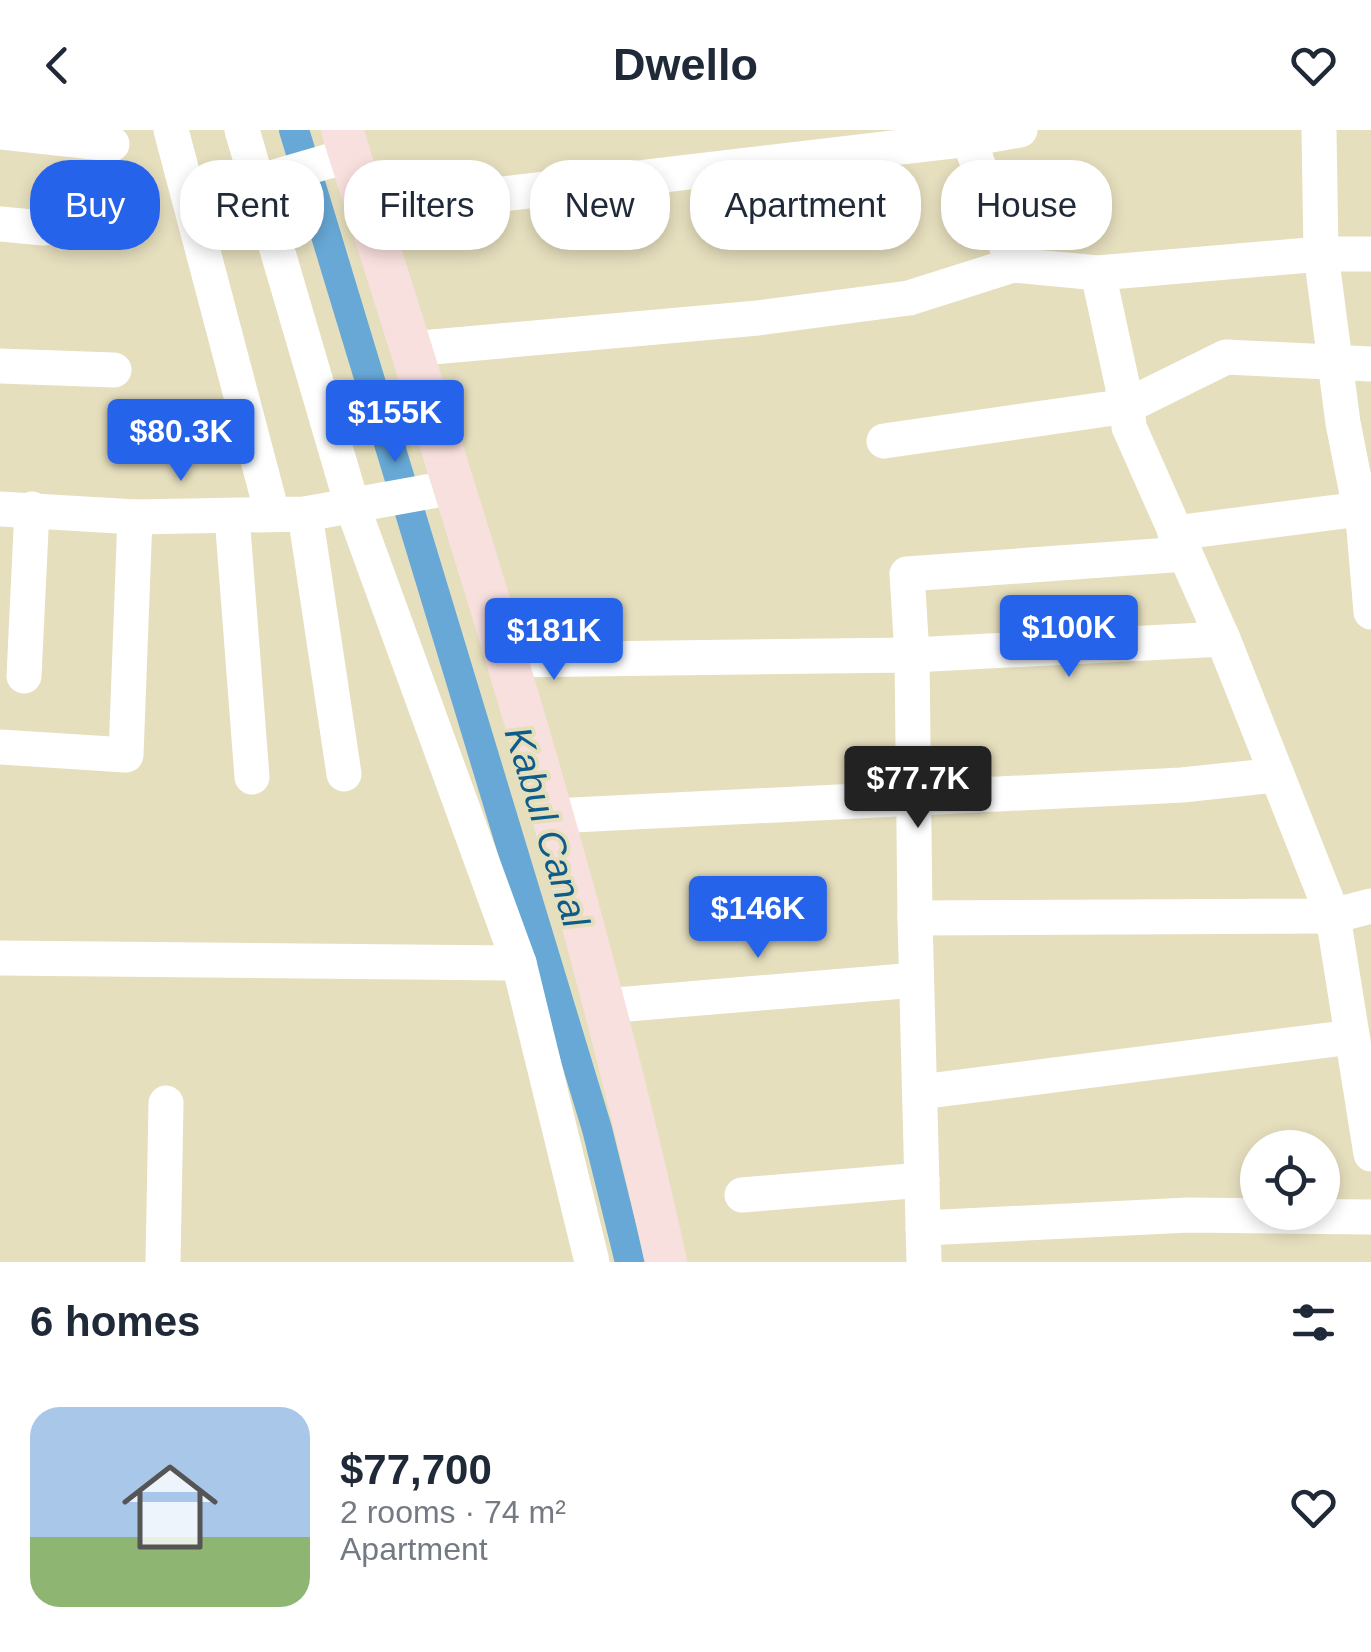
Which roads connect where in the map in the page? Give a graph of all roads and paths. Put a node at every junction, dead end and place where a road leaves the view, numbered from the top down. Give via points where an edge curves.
1 (172, 130) edge
2 (242, 130) edge
3 (1020, 130) edge
4 (1319, 130) edge
5 (0, 132) edge
6 (968, 135) edge
7 (346, 142) edge
8 (112, 144) dead end
9 (251, 160) edge
10 (306, 160) edge
11 (510, 192) edge
12 (0, 224) edge
13 (30, 227) edge
14 (279, 250) edge
15 (379, 250) edge
16 (1320, 254) junction
17 (1371, 254) edge
18 (1013, 265) junction
19 (1098, 273) junction
20 (410, 348) junction
21 (1334, 360) junction
22 (1371, 364) edge
23 (0, 366) edge
24 (114, 370) dead end
25 (1127, 406) junction
26 (884, 442) dead end
27 (445, 489) junction
28 (359, 504) junction
29 (16, 509) edge
30 (1360, 509) junction
31 (289, 514) junction
32 (232, 516) junction
33 (135, 517) junction
34 (1180, 544) junction
35 (1371, 612) edge
36 (1223, 639) junction
37 (912, 655) junction
38 (509, 660) junction
39 (24, 676) dead end
40 (0, 747) edge
41 (344, 774) dead end
42 (1277, 774) junction
43 (252, 778) dead end
44 (914, 798) junction
45 (553, 816) junction
46 (1371, 906) edge
47 (1333, 916) junction
48 (914, 918) junction
49 (0, 958) edge
50 (519, 963) junction
51 (916, 980) junction
52 (604, 1006) junction
53 (1352, 1037) junction
54 (920, 1092) junction
55 (166, 1103) dead end
56 (1371, 1154) edge
57 (922, 1180) junction
58 (742, 1195) dead end
59 (1371, 1217) edge
60 (924, 1245) edge
61 (163, 1262) edge
62 (592, 1262) edge
63 (666, 1262) edge

1 - 31 street
2 - 9 street
3 - 6 street
4 - 16 street
5 - 8 street
6 - 11 street
6 - 18 street
7 - 10 street
12 - 13 street
14 - 28 street
15 - 20 main road
16 - 17 street
16 - 19 street
16 - 21 street
18 - 19 street
18 - 20 street via 910,298
19 - 25 street
20 - 27 main road
21 - 22 street
21 - 25 street via 1226,357
21 - 30 street
23 - 24 street
25 - 26 street
25 - 34 street via 1128,427
27 - 28 street
27 - 38 main road
28 - 31 street
28 - 50 street
29 - 33 street
29 - 39 street
30 - 34 street
30 - 35 street
31 - 32 street
31 - 41 street
32 - 33 street
32 - 43 street
33 - 40 street via 126,755
34 - 36 street
34 - 37 street via 906,574
36 - 37 street
36 - 42 street
37 - 38 street
37 - 44 street
38 - 45 main road
42 - 44 street
42 - 47 street
44 - 45 street
44 - 48 street
45 - 52 main road
46 - 47 street
47 - 48 street
47 - 53 street
48 - 51 street
49 - 50 street
50 - 62 street
51 - 52 street
51 - 54 street
52 - 63 main road
53 - 54 street
53 - 56 street
54 - 57 street
55 - 61 street
57 - 58 street
57 - 60 street
59 - 60 street via 1188,1216

